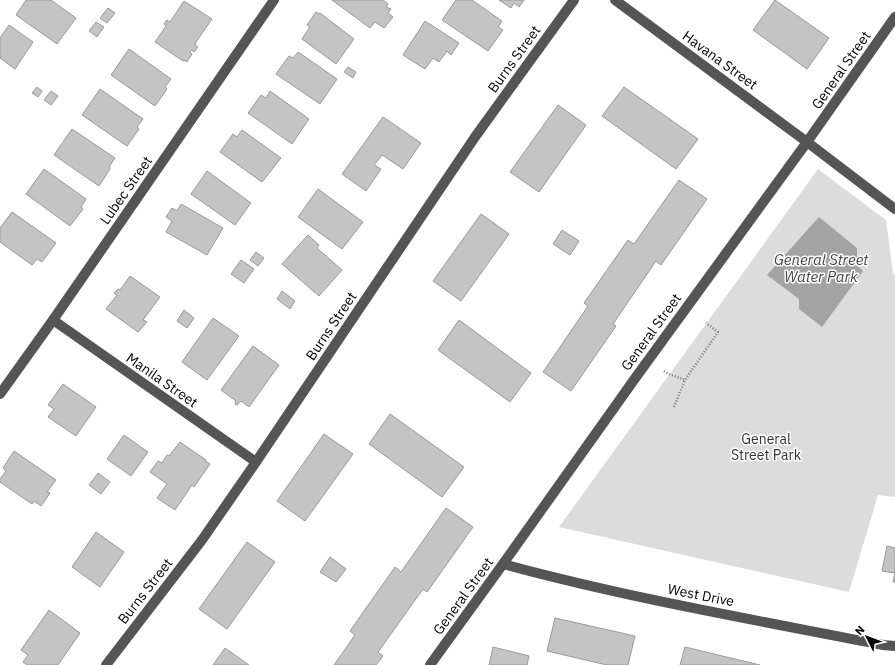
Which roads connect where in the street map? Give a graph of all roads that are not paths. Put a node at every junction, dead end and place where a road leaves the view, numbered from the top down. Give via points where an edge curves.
1 (274, 0) edge
2 (574, 0) edge
3 (615, 0) edge
4 (895, 17) edge
5 (807, 142) junction
6 (895, 209) edge
7 (53, 320) junction
8 (0, 394) edge
9 (256, 462) junction
10 (503, 564) junction
11 (895, 646) edge
12 (106, 665) edge
13 (430, 665) edge

1 - 7 street, Lubec Street
2 - 9 street, Burns Street via 475,137
3 - 5 street, Havana Street
4 - 5 street, General Street
5 - 6 street, Havana Street
5 - 10 street, General Street
7 - 8 street, Lubec Street
7 - 9 street, Manila Street
9 - 12 street, Burns Street via 202,540
10 - 11 street, West Drive via 632,595
10 - 13 street, General Street

